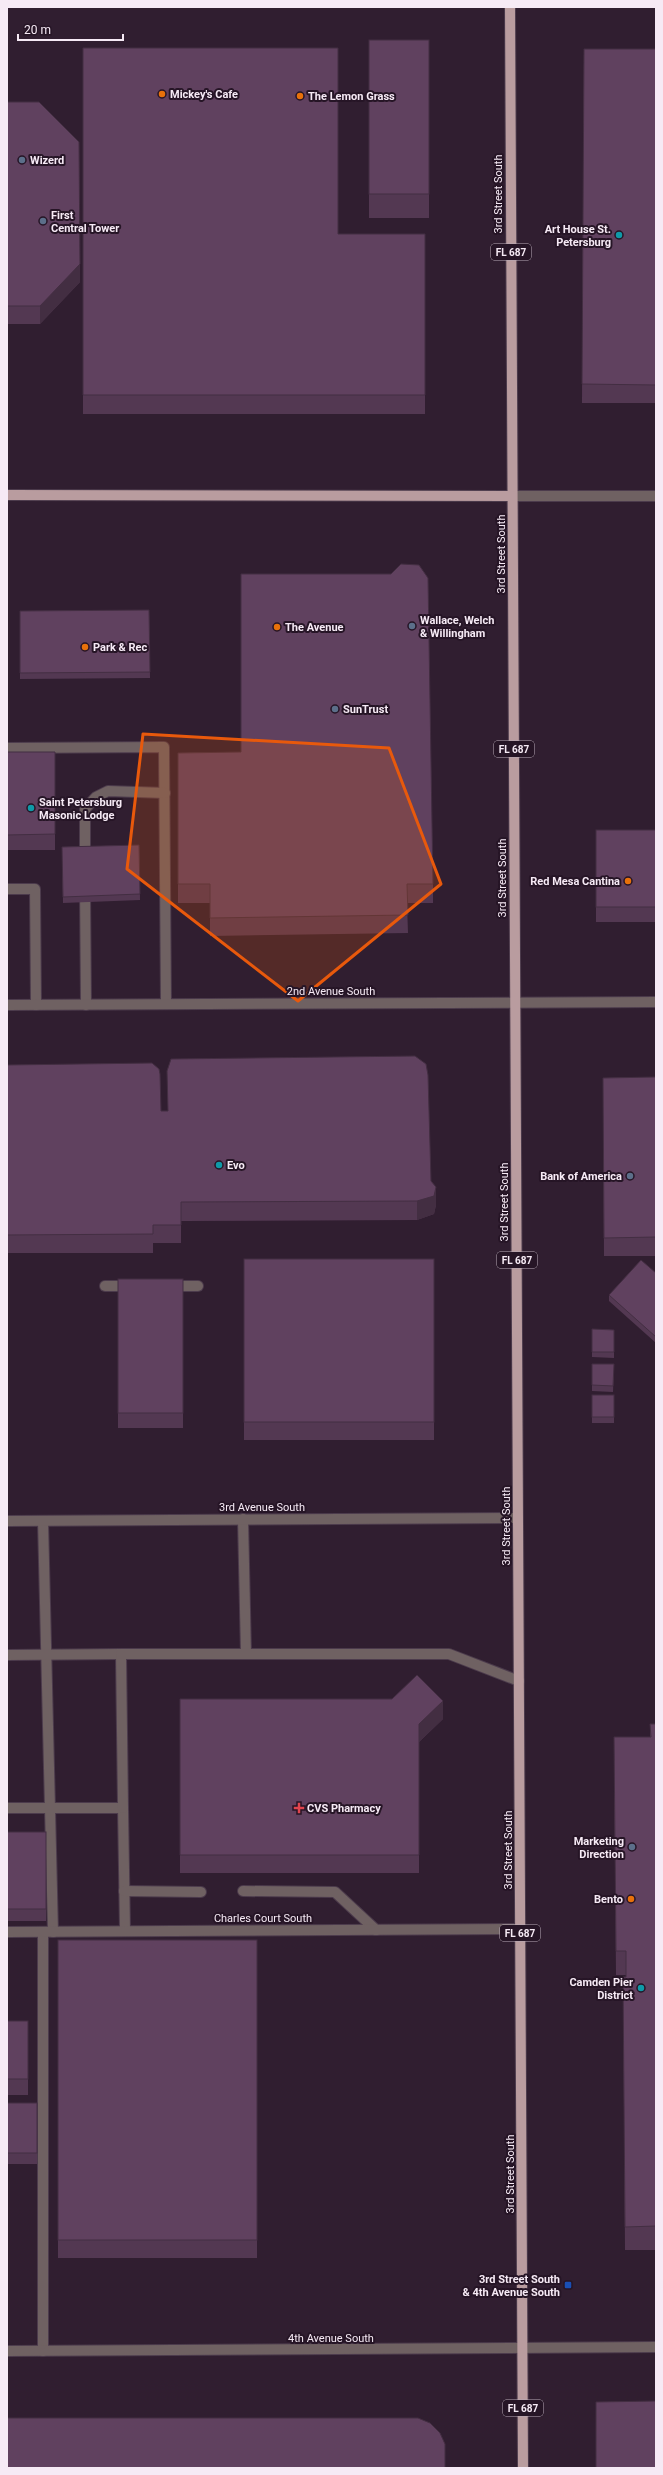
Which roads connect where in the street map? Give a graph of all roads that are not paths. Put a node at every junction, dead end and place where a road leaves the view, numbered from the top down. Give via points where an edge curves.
1 (510, 7) edge
2 (7, 495) edge
3 (512, 496) junction
4 (656, 496) edge
5 (7, 748) edge
6 (165, 793) junction
7 (7, 889) edge
8 (656, 1002) edge
9 (515, 1003) junction
10 (166, 1004) junction
11 (7, 1005) edge
12 (36, 1005) junction
13 (86, 1005) junction
14 (106, 1286) dead end
15 (144, 1286) edge
16 (160, 1286) edge
17 (198, 1286) dead end
18 (518, 1518) junction
19 (243, 1519) junction
20 (7, 1521) edge
21 (43, 1521) junction
22 (46, 1654) junction
23 (121, 1654) junction
24 (246, 1654) junction
25 (7, 1655) edge
26 (519, 1681) junction
27 (7, 1808) edge
28 (51, 1808) junction
29 (123, 1808) junction
30 (124, 1891) junction
31 (243, 1891) dead end
32 (201, 1892) dead end
33 (520, 1929) junction
34 (376, 1930) junction
35 (125, 1931) junction
36 (7, 1932) edge
37 (48, 1932) junction
38 (656, 2347) edge
39 (523, 2348) junction
40 (7, 2351) edge
41 (43, 2351) junction
42 (523, 2468) edge

1 - 3 main road, 3rd Street South / FL 687
2 - 3 main road
3 - 4 street
3 - 9 main road, 3rd Street South / FL 687
5 - 6 street via 164,747
6 - 10 street
6 - 13 street via 108,791 96,797 85,809
7 - 12 street via 35,889
8 - 9 street, 2nd Avenue South
9 - 10 street, 2nd Avenue South
9 - 18 main road, 3rd Street South / FL 687
10 - 13 street, 2nd Avenue South
11 - 12 street, 2nd Avenue South
12 - 13 street, 2nd Avenue South
14 - 15 street
16 - 17 street
18 - 19 street, 3rd Avenue South
18 - 26 main road, 3rd Street South / FL 687
19 - 21 street, 3rd Avenue South
19 - 24 street
20 - 21 street, 3rd Avenue South
21 - 22 street
22 - 23 street
22 - 25 street
22 - 28 street
23 - 24 street
23 - 29 street
24 - 26 street via 449,1654
26 - 33 main road, 3rd Street South / FL 687
27 - 28 street
28 - 29 street
28 - 37 street
29 - 30 street
30 - 32 street
30 - 35 street
31 - 34 street via 335,1892
33 - 34 street, Charles Court South
33 - 39 main road, 3rd Street South / FL 687
34 - 35 street, Charles Court South
35 - 37 street, Charles Court South
36 - 37 street, Charles Court South
37 - 41 street
38 - 39 street, 4th Avenue South
39 - 41 street, 4th Avenue South
39 - 42 main road, 3rd Street South / FL 687
40 - 41 street, 4th Avenue South

